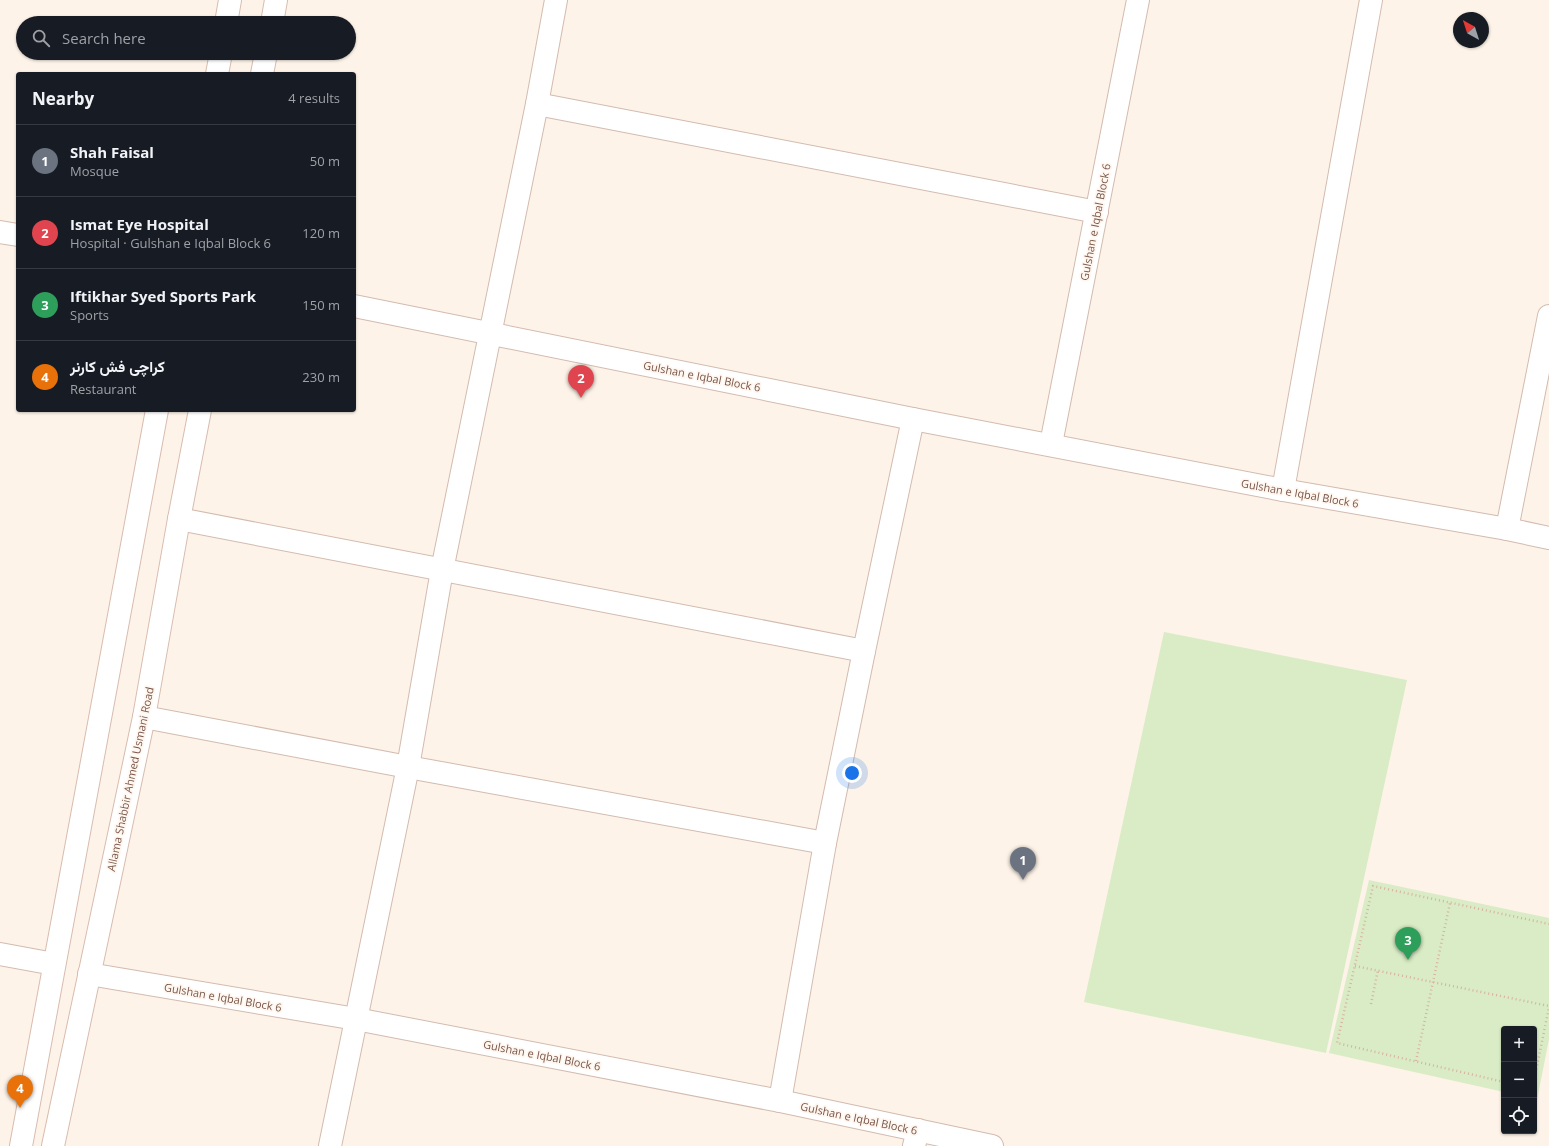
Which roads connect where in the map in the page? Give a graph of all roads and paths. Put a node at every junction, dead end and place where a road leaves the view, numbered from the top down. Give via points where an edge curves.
1 (230, 0) edge
2 (276, 0) edge
3 (556, 0) edge
4 (1138, 0) edge
5 (1371, 0) edge
6 (227, 16) edge
7 (273, 16) edge
8 (220, 60) edge
9 (265, 60) edge
10 (217, 72) edge
11 (262, 72) edge
12 (537, 104) junction
13 (1097, 212) junction
14 (0, 232) edge
15 (16, 235) edge
16 (356, 306) edge
17 (1549, 316) edge
18 (489, 333) junction
19 (1544, 372) edge
20 (157, 412) edge
21 (200, 412) edge
22 (913, 419) junction
23 (1051, 444) junction
24 (1283, 490) junction
25 (179, 520) junction
26 (1508, 529) junction
27 (1549, 538) edge
28 (442, 570) junction
29 (864, 650) junction
30 (144, 717) junction
31 (408, 767) junction
32 (825, 843) junction
33 (1450, 903) dead end
34 (1549, 924) edge
35 (0, 954) edge
36 (54, 964) junction
37 (1355, 966) junction
38 (1378, 970) junction
39 (90, 974) junction
40 (1371, 1004) dead end
41 (1549, 1007) edge
42 (356, 1019) junction
43 (1416, 1061) dead end
44 (1537, 1066) edge
45 (1501, 1081) edge
46 (780, 1102) junction
47 (916, 1138) edge
48 (21, 1146) edge
49 (53, 1146) edge
50 (330, 1146) edge
51 (992, 1146) edge

1 - 6 street
2 - 7 street
3 - 12 street
4 - 13 street, Gulshan e Iqbal Block 6
5 - 24 street
8 - 10 street
9 - 11 street
12 - 13 street
12 - 18 street
13 - 23 street, Gulshan e Iqbal Block 6
14 - 15 street
16 - 18 street, Gulshan e Iqbal Block 6
17 - 19 street
18 - 22 street, Gulshan e Iqbal Block 6
18 - 28 street
19 - 26 street
20 - 36 street
21 - 25 street, Allama Shabbir Ahmed Usmani Road
22 - 23 street, Gulshan e Iqbal Block 6
22 - 29 street
23 - 24 street, Gulshan e Iqbal Block 6
24 - 26 street, Gulshan e Iqbal Block 6
25 - 28 street
25 - 30 street, Allama Shabbir Ahmed Usmani Road
26 - 27 street, Gulshan e Iqbal Block 6
28 - 29 street
28 - 31 street
29 - 32 street
30 - 31 street
30 - 39 street, Allama Shabbir Ahmed Usmani Road
31 - 32 street
31 - 42 street
32 - 46 street
33 - 43 path
34 - 37 path via 1373,886
35 - 36 street
36 - 48 street
37 - 38 path
37 - 45 path via 1337,1043
38 - 40 path
38 - 41 path
39 - 42 street, Gulshan e Iqbal Block 6
39 - 49 street, Allama Shabbir Ahmed Usmani Road
41 - 44 path
42 - 46 street, Gulshan e Iqbal Block 6
42 - 50 street
46 - 47 street, Gulshan e Iqbal Block 6
47 - 51 street, Gulshan e Iqbal Block 6

